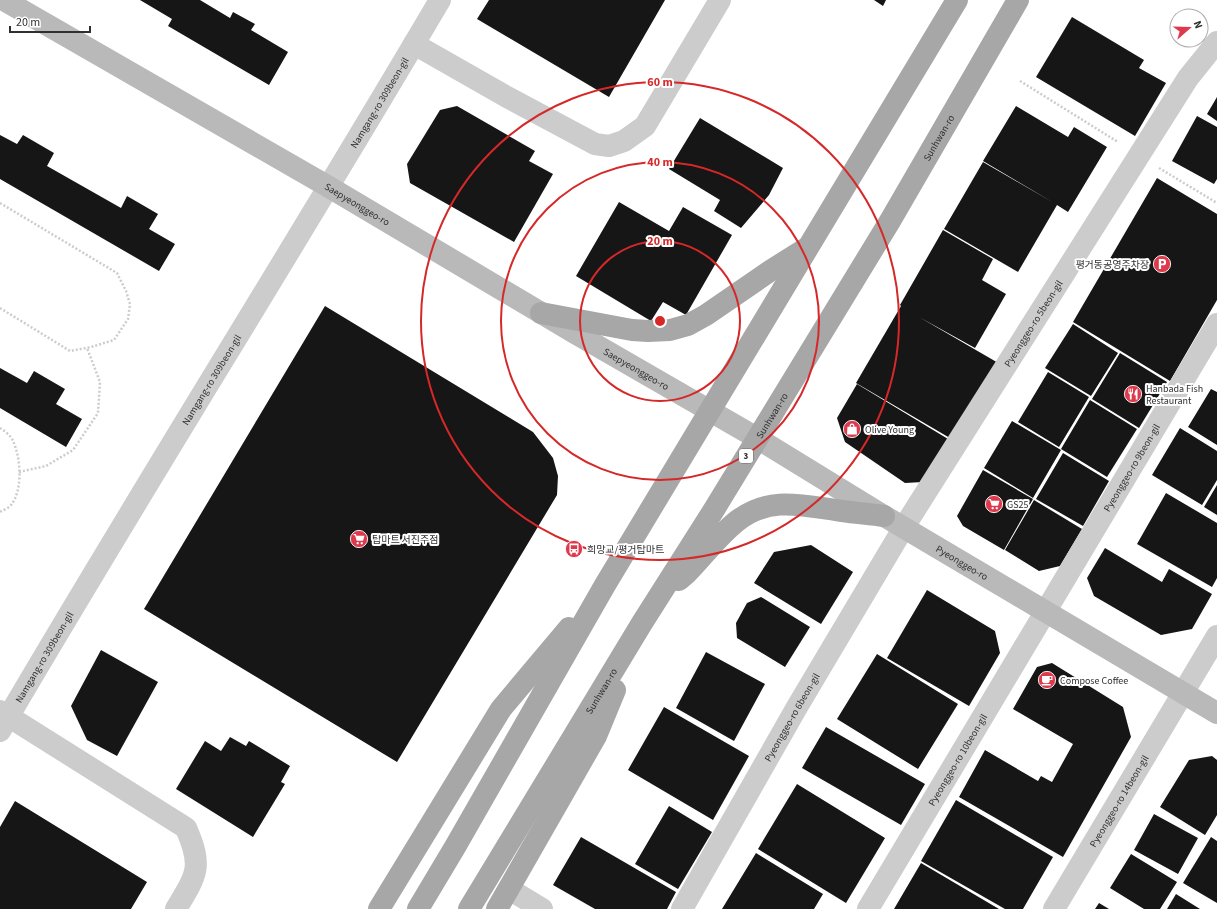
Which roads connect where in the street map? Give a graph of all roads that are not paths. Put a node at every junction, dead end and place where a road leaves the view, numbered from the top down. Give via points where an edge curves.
1 (4, 0) edge
2 (440, 0) edge
3 (720, 0) edge
4 (957, 0) edge
5 (1018, 0) edge
6 (1217, 42) edge
7 (414, 44) junction
8 (329, 187) junction
9 (808, 248) junction
10 (541, 313) junction
11 (1217, 324) edge
12 (709, 411) junction
13 (757, 438) junction
14 (884, 516) junction
15 (904, 527) junction
16 (605, 585) junction
17 (659, 596) junction
18 (1045, 611) junction
19 (642, 624) junction
20 (1217, 636) edge
21 (1183, 693) junction
22 (1217, 713) edge
23 (3, 719) edge
24 (509, 889) junction
25 (176, 909) edge
26 (379, 909) edge
27 (418, 909) edge
28 (469, 909) edge
29 (497, 909) edge
30 (542, 909) edge
31 (682, 909) edge
32 (868, 909) edge
33 (1054, 909) edge

1 - 8 street, Saepyeonggeo-ro
2 - 7 street, Namgang-ro 309beon-gil
3 - 7 street via 645,126 624,141 609,146 594,144
4 - 9 main road
5 - 13 main road, Sunhwan-ro / 3 via 890,221
6 - 15 street, Pyeonggeo-ro 5beon-gil via 1188,78
7 - 8 street, Namgang-ro 309beon-gil
8 - 10 street, Saepyeonggeo-ro
8 - 23 street, Namgang-ro 309beon-gil
9 - 10 main road via 706,315 688,325 670,330 632,330
9 - 12 main road
10 - 12 street, Saepyeonggeo-ro
11 - 18 street, Pyeonggeo-ro 9beon-gil
12 - 13 street, Pyeonggeo-ro
12 - 16 main road
13 - 14 street, Pyeonggeo-ro
13 - 17 main road, Sunhwan-ro / 3
14 - 15 street, Pyeonggeo-ro
14 - 17 main road via 796,504 764,507 736,522 686,574
15 - 18 street, Pyeonggeo-ro
15 - 31 street, Pyeonggeo-ro 6beon-gil via 797,707
16 - 26 main road via 501,709
16 - 27 main road
17 - 19 main road, Sunhwan-ro / 3
18 - 21 street, Pyeonggeo-ro
18 - 32 street, Pyeonggeo-ro 10beon-gil
19 - 24 main road via 596,736
19 - 28 main road, Sunhwan-ro / 3
20 - 21 street, Pyeonggeo-ro 14beon-gil
21 - 22 street, Pyeonggeo-ro
21 - 33 street, Pyeonggeo-ro 14beon-gil
23 - 25 street, Namgang-ro 309beon-gil via 186,828 194,847 197,864 192,881
24 - 29 main road
24 - 30 street

